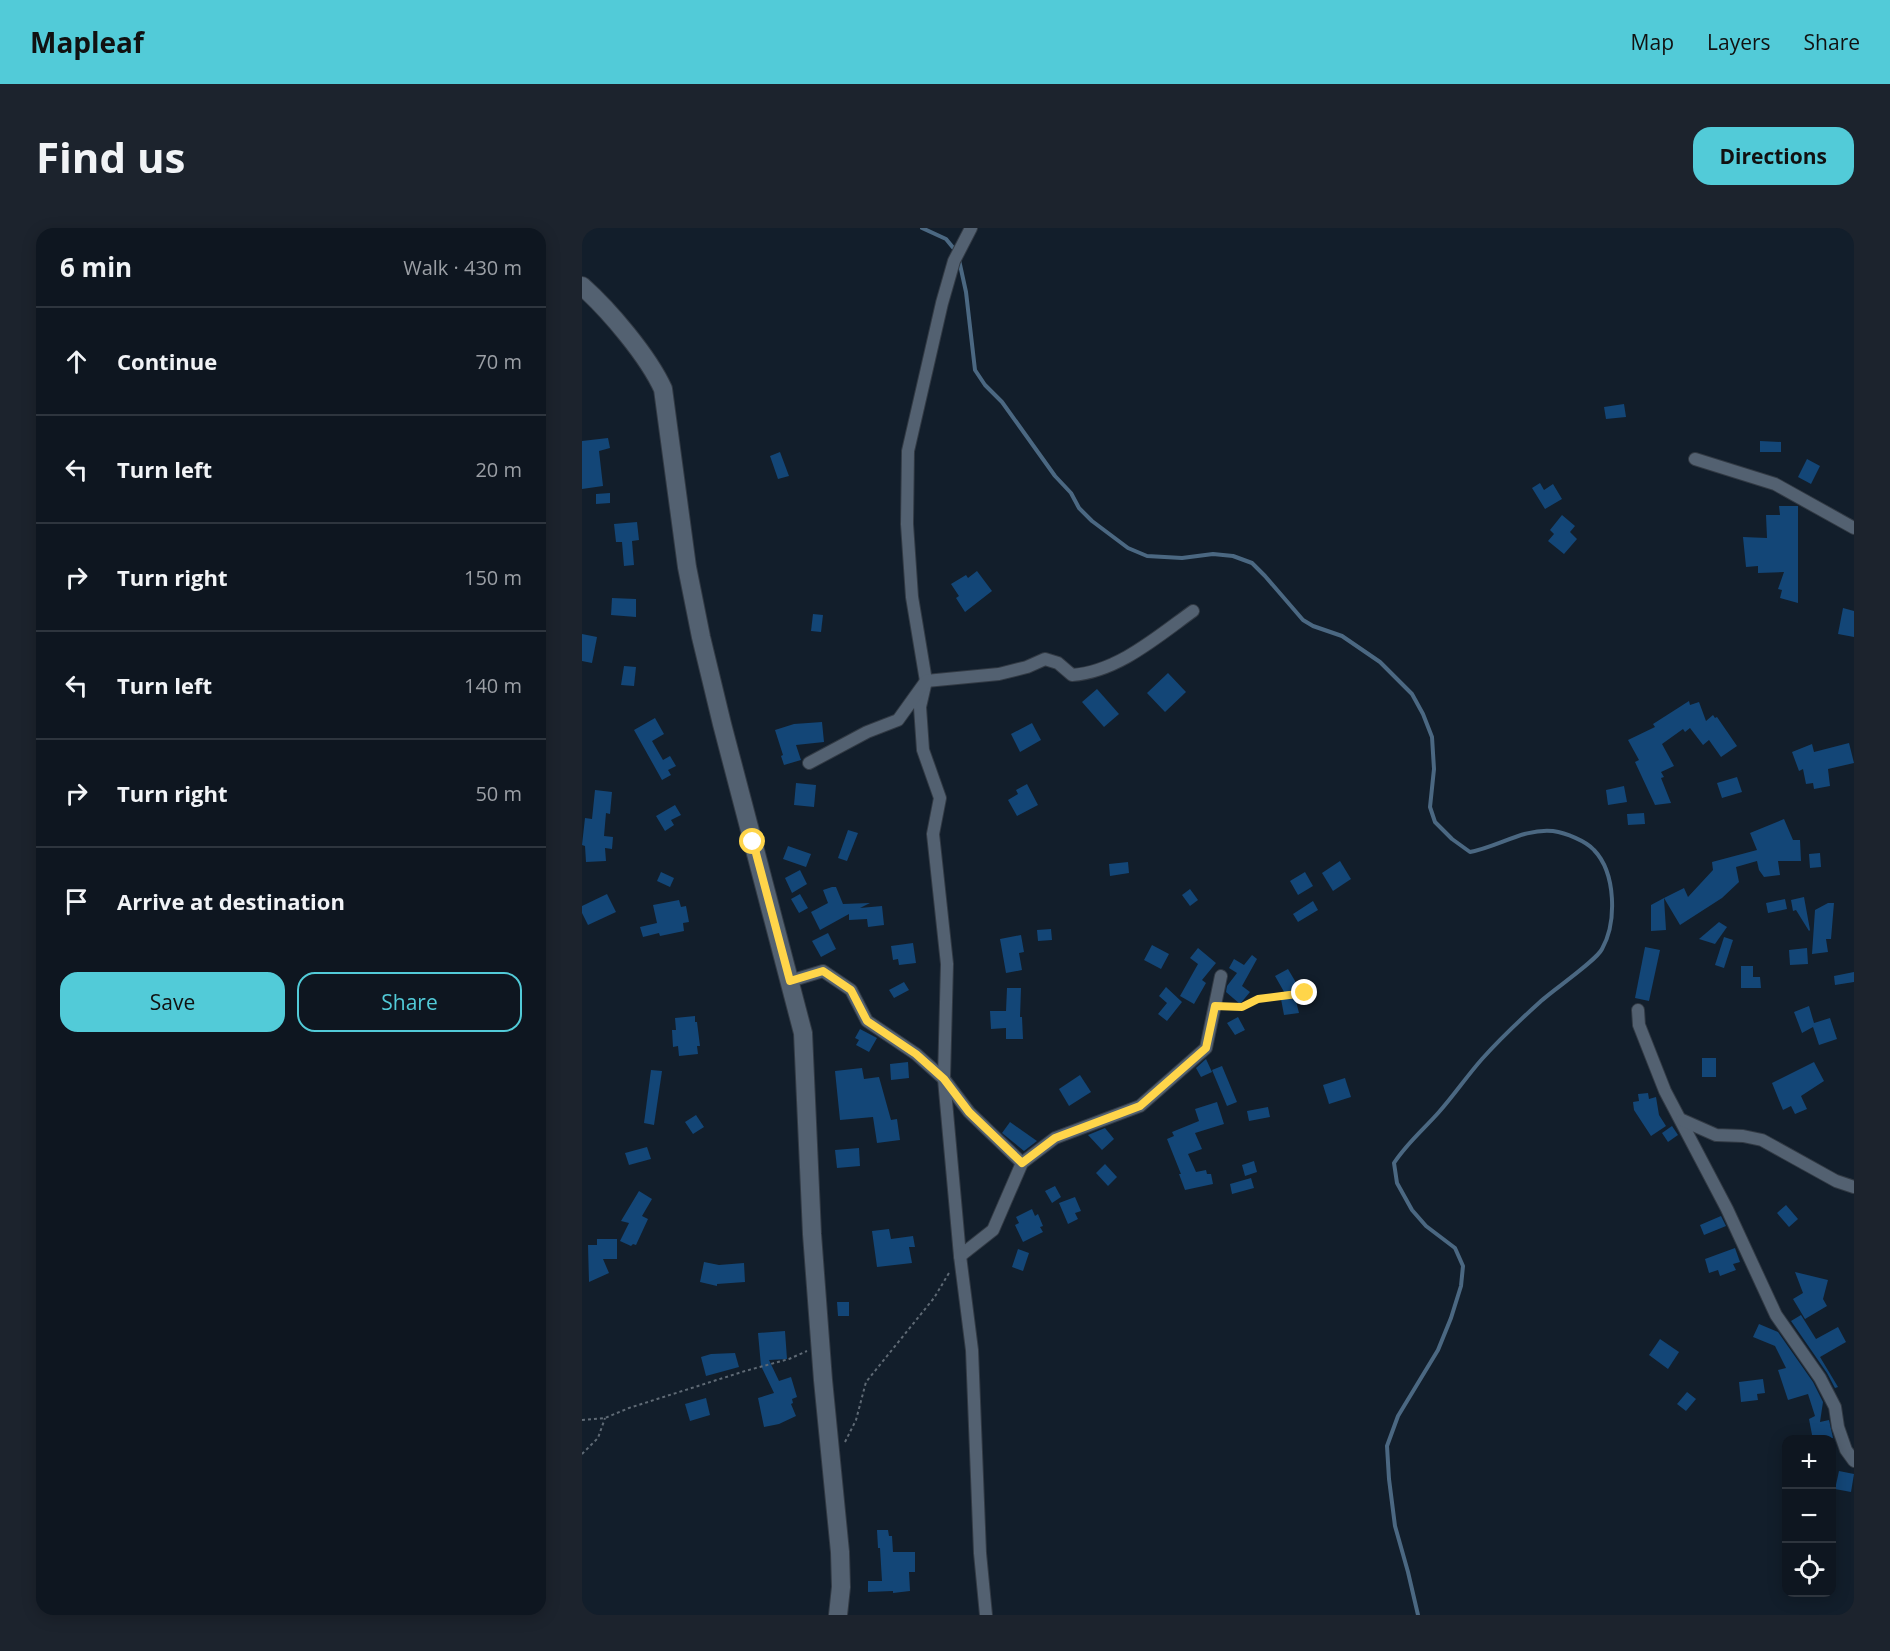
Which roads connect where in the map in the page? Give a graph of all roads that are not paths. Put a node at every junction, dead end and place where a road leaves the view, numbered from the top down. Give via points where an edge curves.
1 (971, 228) edge
2 (582, 286) edge
3 (1695, 459) dead end
4 (1854, 528) edge
5 (1193, 611) dead end
6 (926, 681) junction
7 (809, 763) dead end
8 (1221, 976) dead end
9 (790, 981) junction
10 (1638, 1010) dead end
11 (944, 1079) junction
12 (1682, 1120) junction
13 (1022, 1163) junction
14 (1854, 1187) edge
15 (960, 1256) junction
16 (1854, 1461) edge
17 (838, 1615) edge
18 (986, 1615) edge

1 - 6 street via 954,261 942,303 908,451 911,586
2 - 9 main road via 626,335 663,389 687,567 701,637
3 - 4 street via 1775,484
5 - 6 street via 1138,651 1088,674 1072,675 1058,663 1045,659 999,674
6 - 7 street via 898,720
6 - 11 street via 920,707 923,750 940,798 933,834 947,964
8 - 13 street via 1206,1048 1140,1106 1055,1138
9 - 11 street via 823,971 851,990 867,1021 916,1054
9 - 17 main road via 805,1046 812,1234 840,1552
10 - 12 street via 1665,1091
11 - 13 street via 969,1112
11 - 15 street
12 - 14 street via 1716,1135 1762,1140
12 - 16 street via 1776,1315 1821,1378 1835,1407 1846,1450
13 - 15 street via 993,1230
15 - 18 street via 972,1350

